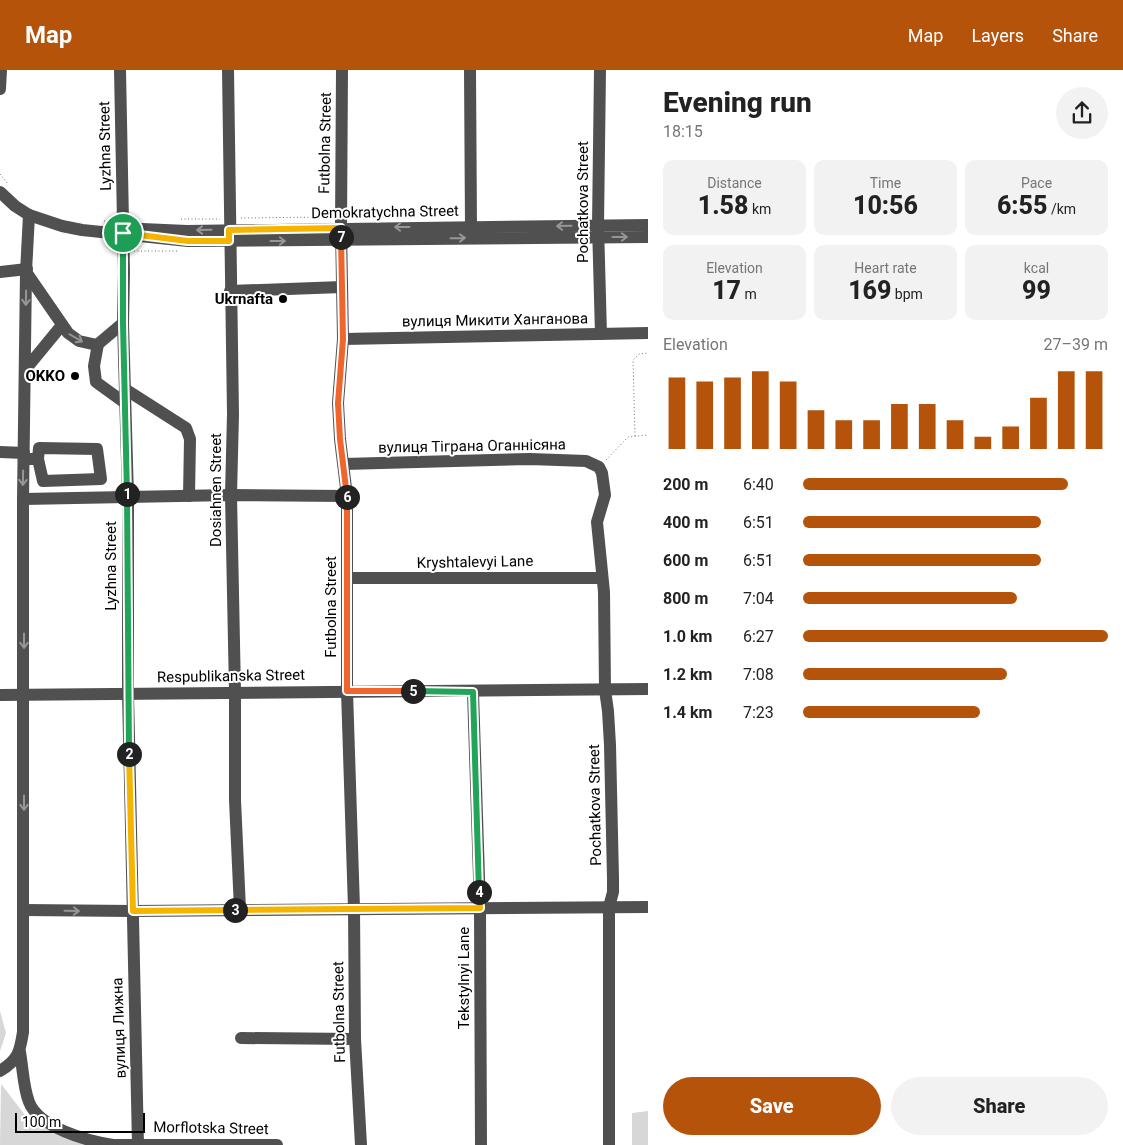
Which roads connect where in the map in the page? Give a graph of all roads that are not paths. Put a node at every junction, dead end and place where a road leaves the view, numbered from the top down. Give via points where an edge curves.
1 (1, 70) edge
2 (120, 70) edge
3 (228, 70) edge
4 (342, 70) edge
5 (470, 70) edge
6 (600, 70) edge
7 (0, 89) edge
8 (6, 190) edge
9 (30, 215) junction
10 (648, 225) edge
11 (123, 227) junction
12 (471, 227) junction
13 (339, 228) junction
14 (229, 230) junction
15 (599, 231) junction
16 (648, 237) edge
17 (26, 270) junction
18 (0, 272) edge
19 (342, 287) junction
20 (230, 291) junction
21 (123, 323) junction
22 (62, 325) junction
23 (648, 333) edge
24 (601, 334) junction
25 (343, 339) junction
26 (98, 344) junction
27 (25, 370) junction
28 (125, 390) junction
29 (125, 403) junction
30 (0, 452) edge
31 (24, 456) junction
32 (38, 459) junction
33 (344, 464) junction
34 (599, 467) joint
35 (231, 495) junction
36 (189, 496) junction
37 (347, 496) junction
38 (128, 497) junction
39 (23, 499) junction
40 (348, 578) junction
41 (602, 578) junction
42 (648, 689) edge
43 (605, 690) junction
44 (347, 691) junction
45 (235, 692) junction
46 (473, 692) junction
47 (128, 693) junction
48 (0, 695) edge
49 (24, 695) junction
50 (609, 907) junction
51 (648, 907) edge
52 (354, 908) junction
53 (480, 908) junction
54 (23, 910) junction
55 (240, 910) junction
56 (133, 911) junction
57 (241, 1038) dead end
58 (355, 1039) junction
59 (20, 1052) junction
60 (0, 1071) edge
61 (138, 1144) junction
62 (277, 1145) edge
63 (361, 1145) edge
64 (481, 1145) edge
65 (609, 1145) edge

1 - 7 street
2 - 11 street, Lyzhna Street
3 - 14 street, Dosiahnen Street
4 - 13 street, Futbolna Street
5 - 12 street
6 - 15 street, Pochatkova Street
8 - 9 street, Demokratychna Street via 15,206
9 - 11 street, Demokratychna Street via 82,230
9 - 17 street, Morflotska Street
10 - 15 street, Demokratychna Street
11 - 14 street, Demokratychna Street via 188,241
11 - 21 street, Lyzhna Street
12 -> 13 street, Demokratychna Street
15 -> 12 street, Demokratychna Street
13 - 14 street, Demokratychna Street
13 -> 15 street, Demokratychna Street
13 - 19 street, Futbolna Street
14 - 20 street, Dosiahnen Street
15 -> 16 street, Demokratychna Street
15 - 24 street, Pochatkova Street
17 - 18 street
17 - 22 street
17 -> 27 street, Morflotska Street
19 - 20 street
19 - 25 street, Futbolna Street
20 - 35 street, Dosiahnen Street
21 - 26 street
21 - 28 street, Lyzhna Street
22 -> 26 street via 79,341
22 - 27 street
23 - 24 street, вулиця Микити Ханганова
24 - 25 street, вулиця Микити Ханганова
25 - 33 street, Futbolna Street via 338,403
26 - 29 street via 94,366 96,382
27 - 31 street, Morflotska Street
28 - 29 street, Lyzhna Street
28 - 36 street via 186,428 190,439
29 - 38 street, Lyzhna Street
30 - 31 street
31 - 32 street
31 -> 39 street, Morflotska Street
32 - 32 street via 38,448 97,448 101,479 43,480
33 - 34 street, вулиця Тіграна Оганнісяна via 530,459 586,461
33 - 37 street, Futbolna Street
34 - 41 street, Pochatkova Street via 605,495 597,522
35 - 36 street
35 - 37 street
35 - 45 street, Dosiahnen Street
36 - 38 street
37 - 40 street, Futbolna Street
38 - 39 street
38 - 47 street, Lyzhna Street
39 -> 49 street, Morflotska Street
40 - 41 street, Kryshtalevyi Lane
40 - 44 street, Futbolna Street
41 - 43 street, Pochatkova Street
42 - 43 street, Respublikanska Street
43 - 46 street, Respublikanska Street
43 - 50 street, Pochatkova Street via 610,745 613,878
44 - 45 street, Respublikanska Street
44 - 46 street, Respublikanska Street
44 - 52 street, Futbolna Street
45 - 47 street, Respublikanska Street
45 - 55 street, Dosiahnen Street
46 - 53 street, Tekstylnyi Lane
47 - 49 street, Respublikanska Street
47 - 56 street, Lyzhna Street
48 - 49 street, Respublikanska Street
49 -> 54 street, Morflotska Street
50 - 51 street
50 - 53 street
50 - 65 street, Pochatkova Street
52 - 53 street
52 - 55 street
52 - 58 street, Futbolna Street
53 - 64 street, Tekstylnyi Lane
54 -> 56 street
54 - 59 street, Morflotska Street via 23,1032
55 - 56 street
56 - 61 street, вулиця Лижна
57 - 58 street
58 - 63 street, Futbolna Street
59 - 60 street
59 - 61 street, Morflotska Street via 25,1091 37,1114 76,1137 113,1145
61 - 62 street, Morflotska Street

